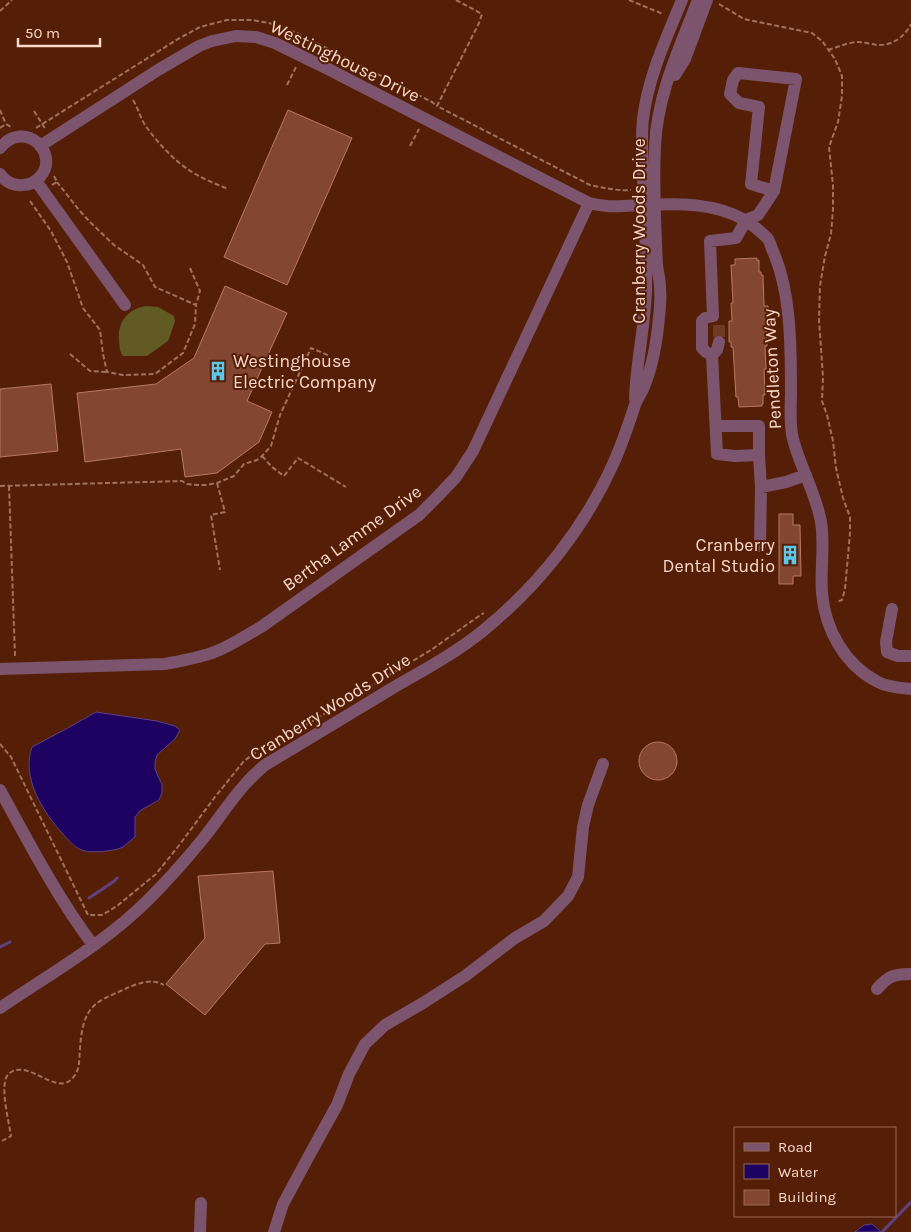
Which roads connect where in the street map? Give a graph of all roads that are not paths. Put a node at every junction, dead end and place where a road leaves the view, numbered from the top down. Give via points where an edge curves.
1 (682, 0) edge
2 (698, 0) edge
3 (707, 0) edge
4 (664, 94) junction
5 (4, 133) edge
6 (40, 146) junction
7 (0, 174) edge
8 (36, 181) junction
9 (774, 192) junction
10 (589, 202) junction
11 (649, 204) junction
12 (746, 220) junction
13 (125, 305) dead end
14 (720, 342) tunnel mouth
15 (712, 355) junction
16 (716, 426) junction
17 (759, 455) junction
18 (806, 475) junction
19 (761, 487) junction
20 (760, 546) dead end
21 (892, 609) dead end
22 (911, 656) edge
23 (0, 669) edge
24 (911, 689) edge
25 (603, 764) dead end
26 (0, 790) edge
27 (93, 945) junction
28 (911, 974) edge
29 (877, 989) dead end
30 (0, 1008) edge
31 (201, 1203) dead end
32 (200, 1232) edge
33 (274, 1232) edge

1 - 11 street, Cranberry Woods Drive via 655,69 645,108 642,144
2 - 4 street, Cranberry Woods Drive
3 - 4 street via 684,59
4 - 11 street, Cranberry Woods Drive via 657,126
5 - 6 street via 32,138
6 - 8 street via 46,159
6 - 10 street, Westinghouse Drive via 199,46 236,36 256,37 330,70
7 - 8 street via 11,184 19,186
8 - 13 street
9 - 9 street via 796,79 738,73 730,94 739,103 759,107 751,184
9 - 12 street via 758,216
10 - 11 street, Westinghouse Drive via 612,207
10 - 23 street, Bertha Lamme Drive via 473,451 456,477 419,514 261,627 212,653 165,664
11 - 12 street, Pendleton Way via 717,208
11 - 27 street, Cranberry Woods Drive via 660,290 650,368 614,462 569,540 527,591 482,631 442,659 265,765 246,782 170,877 147,901
12 - 15 street via 736,238 710,241 716,320 705,318 702,321 702,348
12 - 18 street, Pendleton Way via 768,239 779,265 788,310 791,349 790,418 793,440
14 - 15 street
15 - 16 street
16 - 17 street via 717,454
16 - 17 street via 759,426
17 - 19 street
18 - 19 street
18 - 24 street, Pendleton Way via 821,522 822,594 836,642 847,658 879,683
19 - 20 street
21 - 22 street via 887,652
25 - 33 street via 583,827 578,877 568,896 544,921 386,1025 365,1044 337,1105 284,1204
26 - 27 street via 47,876
27 - 30 street, Cranberry Woods Drive
28 - 29 street via 892,975
31 - 32 street

